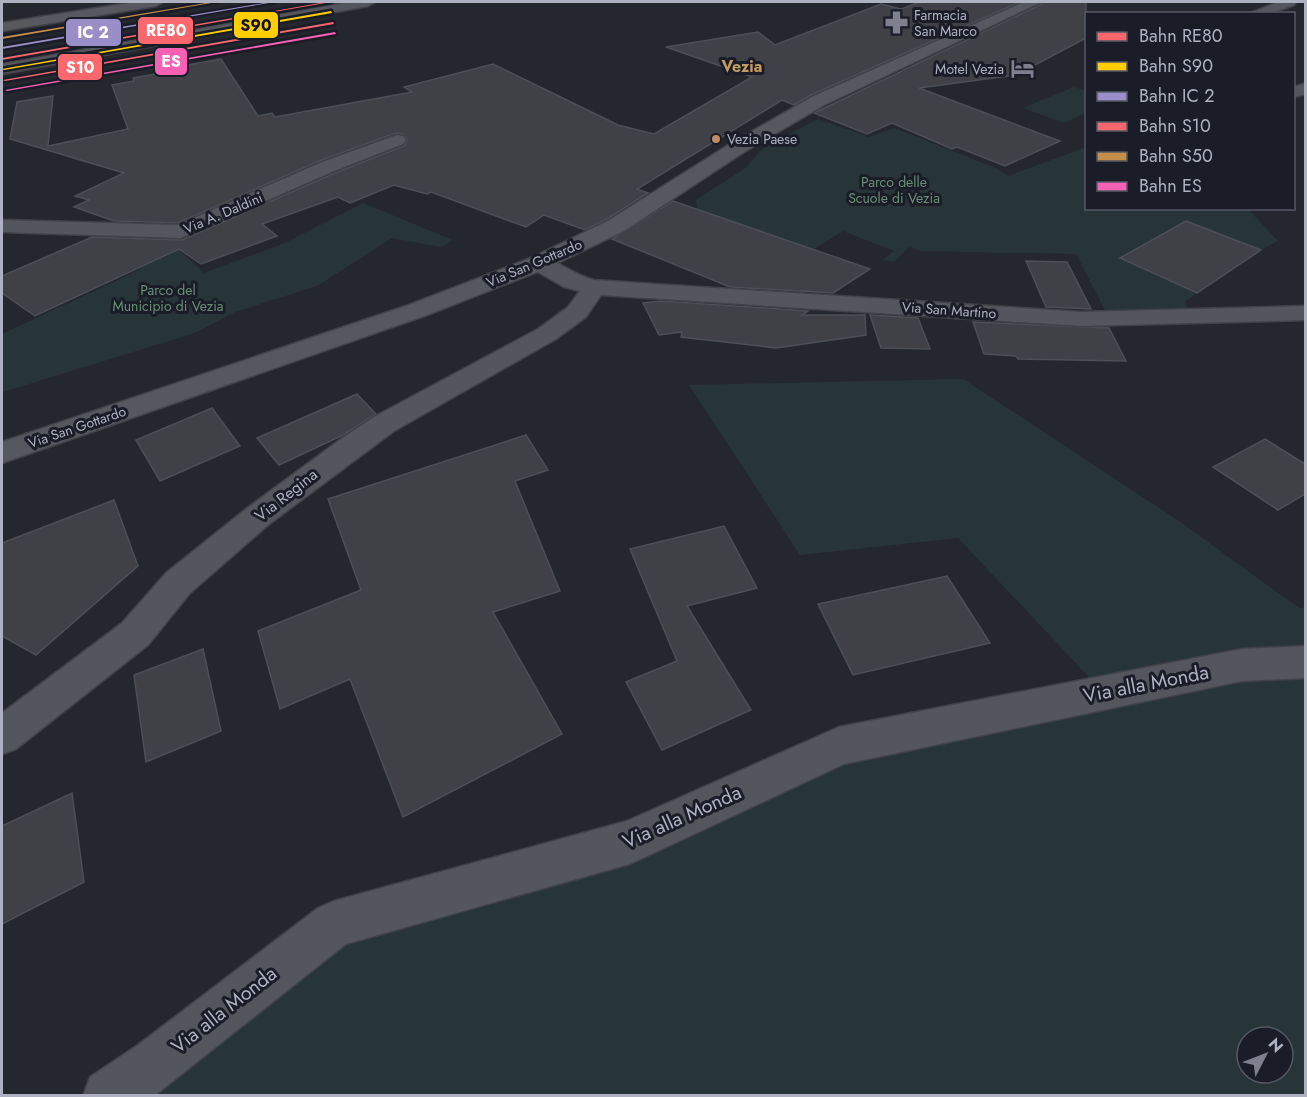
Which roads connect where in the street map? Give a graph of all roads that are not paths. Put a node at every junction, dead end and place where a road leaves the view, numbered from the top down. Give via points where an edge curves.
1 (120, 2) edge
2 (156, 2) edge
3 (368, 2) edge
4 (1034, 2) edge
5 (1289, 2) edge
6 (1260, 12) edge
7 (2, 21) edge
8 (2, 27) edge
9 (2, 69) edge
10 (397, 140) dead end
11 (2, 226) edge
12 (539, 263) junction
13 (594, 287) junction
14 (1305, 313) edge
15 (2, 453) edge
16 (1305, 662) edge
17 (2, 736) edge
18 (109, 1095) edge

1 - 7 highway
2 - 8 highway
3 - 9 street
4 - 12 main road, Via San Gottardo via 818,101 602,234
5 - 6 street
10 - 11 street, Via A. Daldini via 181,232
12 - 13 street, Via San Martino via 572,282
12 - 15 main road, Via San Gottardo via 418,310
13 - 14 street, Via San Martino via 1081,319
13 - 17 street, Via Regina via 577,312 547,334 384,424 257,517 178,583 135,634
16 - 18 street, Via alla Monda via 1242,665 839,746 630,842 334,924 156,1064

